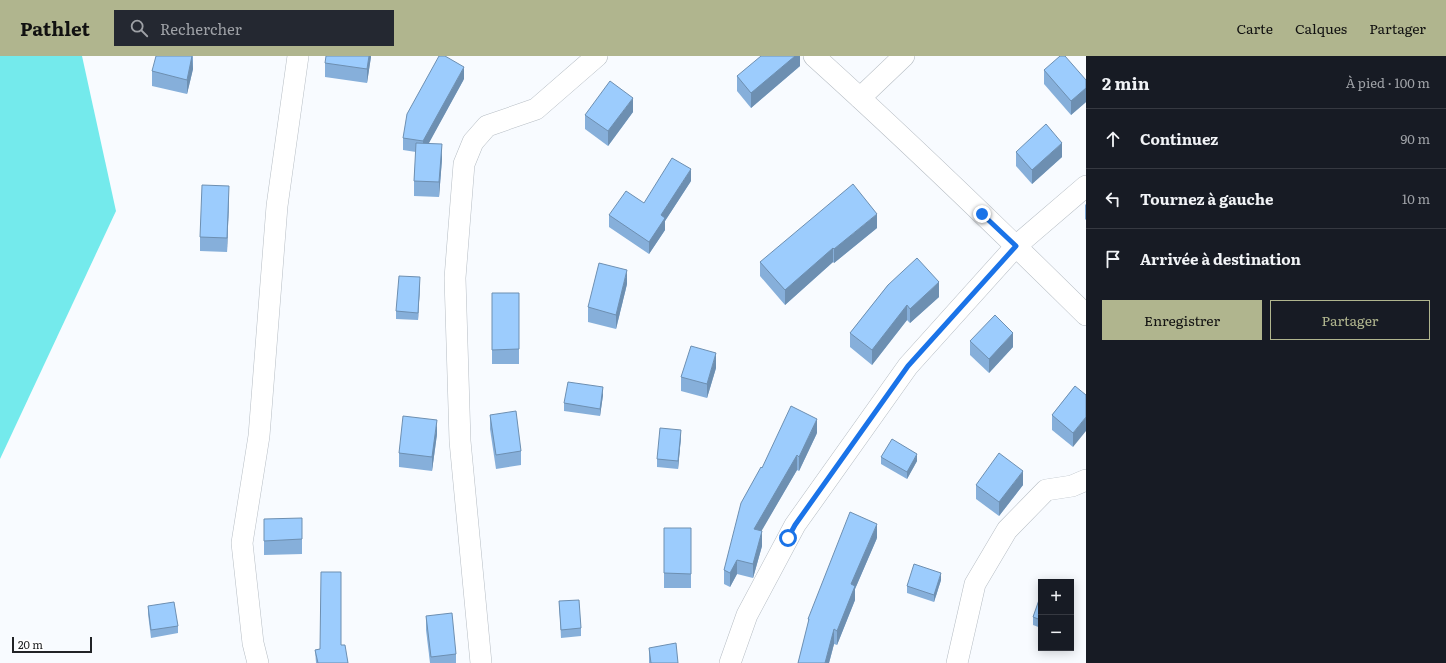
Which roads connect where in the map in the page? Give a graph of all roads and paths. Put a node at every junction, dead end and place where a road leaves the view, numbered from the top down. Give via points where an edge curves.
1 (298, 56) edge
2 (597, 56) edge
3 (814, 56) edge
4 (904, 56) edge
5 (860, 98) junction
6 (1086, 186) edge
7 (1016, 246) junction
8 (1086, 315) edge
9 (1086, 480) edge
10 (258, 663) edge
11 (481, 663) edge
12 (730, 663) edge
13 (957, 663) edge

1 - 10 street via 277,206 259,436 242,543 253,643
2 - 11 street via 536,109 488,126 473,142 464,164 455,278 460,441
3 - 5 street
4 - 5 street
5 - 7 street
6 - 7 street
7 - 8 street
7 - 12 street via 908,366 795,525 747,615
9 - 13 street via 1072,486 1046,490 1006,530 975,584

